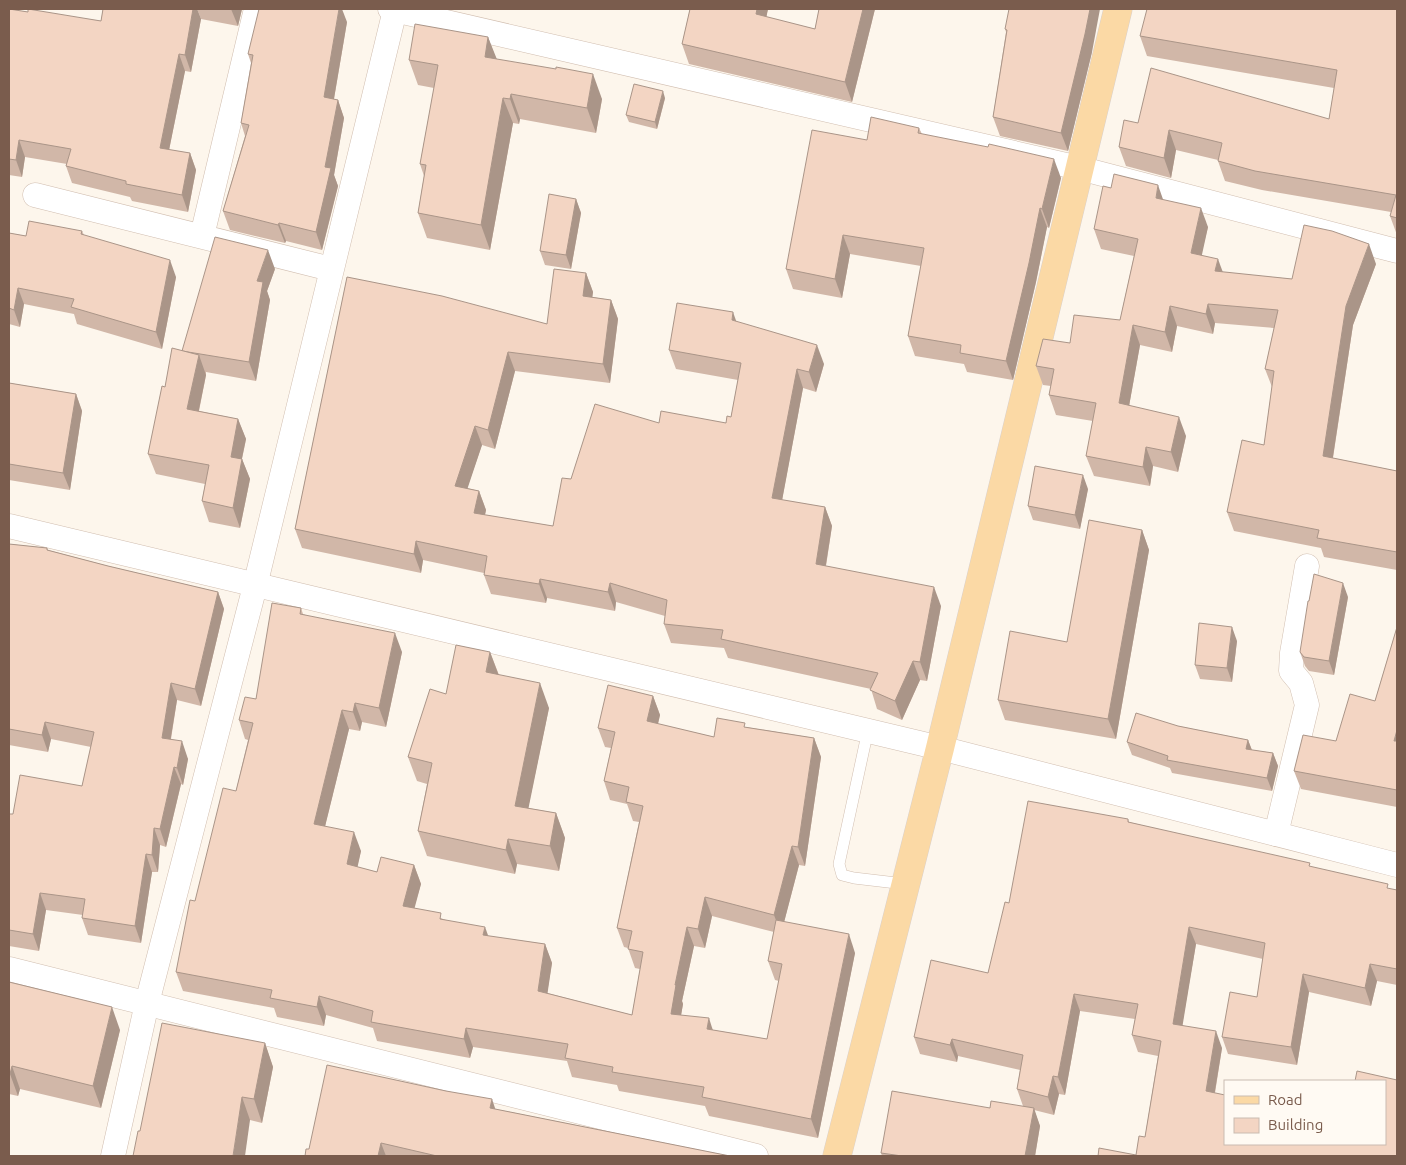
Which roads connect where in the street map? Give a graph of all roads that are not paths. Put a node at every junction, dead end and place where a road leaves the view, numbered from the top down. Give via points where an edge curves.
1 (256, 9) edge
2 (1118, 9) edge
3 (393, 10) edge
4 (1079, 168) junction
5 (35, 195) dead end
6 (202, 236) junction
7 (1397, 251) edge
8 (332, 269) junction
9 (9, 526) edge
10 (1307, 566) dead end
11 (255, 586) junction
12 (868, 730) junction
13 (940, 748) junction
14 (1276, 834) junction
15 (1397, 865) edge
16 (906, 884) junction
17 (9, 969) edge
18 (147, 1003) junction
19 (113, 1156) edge
20 (756, 1156) edge
21 (836, 1156) edge

1 - 6 street
2 - 4 main road
3 - 4 street
3 - 8 street
4 - 7 street
4 - 13 main road
5 - 6 street
6 - 8 street
8 - 11 street
9 - 11 street
10 - 14 street via 1291,670 1301,683 1307,705
11 - 12 street
11 - 18 street
12 - 13 street
12 - 16 lane via 840,870 842,875 854,878
13 - 14 street
13 - 16 main road
14 - 15 street
16 - 21 main road
17 - 18 street
18 - 19 street
18 - 20 street

